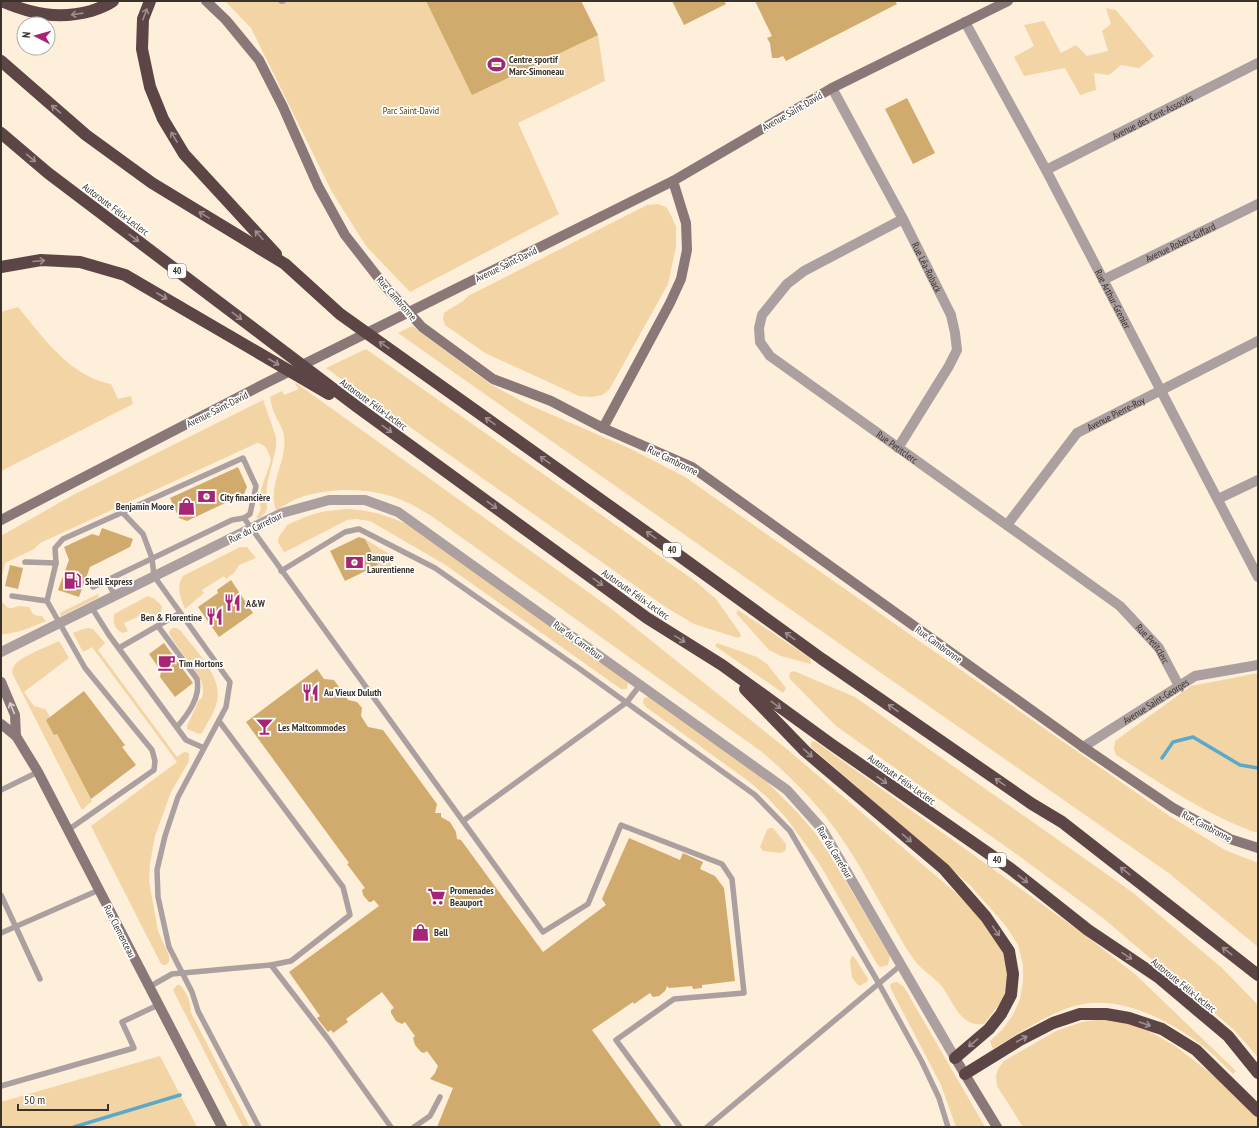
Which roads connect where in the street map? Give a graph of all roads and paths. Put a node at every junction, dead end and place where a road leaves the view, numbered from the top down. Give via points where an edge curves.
1 (1, 1) edge
2 (114, 1) edge
3 (150, 1) edge
4 (206, 1) edge
5 (1008, 1) edge
6 (965, 22) junction
7 (1, 61) edge
8 (1258, 64) edge
9 (832, 88) junction
10 (1, 133) edge
11 (1046, 170) junction
12 (672, 181) junction
13 (1258, 204) edge
14 (903, 219) junction
15 (285, 264) junction
16 (1, 268) edge
17 (1103, 280) junction
18 (1258, 341) edge
19 (1160, 390) junction
20 (356, 406) junction
21 (602, 428) junction
22 (898, 448) junction
23 (1258, 480) edge
24 (1218, 499) junction
25 (122, 512) junction
26 (244, 518) junction
27 (1, 520) edge
28 (1007, 525) junction
29 (251, 528) junction
30 (152, 558) junction
31 (25, 562) dead end
32 (56, 563) junction
33 (281, 571) junction
34 (154, 576) junction
35 (1258, 577) edge
36 (108, 580) junction
37 (93, 587) dead end
38 (12, 596) dead end
39 (115, 596) junction
40 (46, 601) junction
41 (92, 608) junction
42 (180, 613) junction
43 (59, 624) junction
44 (158, 626) junction
45 (119, 648) junction
46 (1, 652) edge
47 (722, 665) junction
48 (1258, 665) edge
49 (1, 682) edge
50 (640, 685) junction
51 (1179, 686) junction
52 (627, 702) junction
53 (219, 721) junction
54 (1, 724) edge
55 (177, 727) junction
56 (16, 736) junction
57 (1083, 747) junction
58 (204, 748) junction
59 (38, 772) junction
60 (1, 790) edge
61 (463, 821) junction
62 (68, 830) junction
63 (1258, 848) edge
64 (99, 890) junction
65 (1, 894) edge
66 (16, 926) junction
67 (1, 933) edge
68 (272, 965) junction
69 (901, 965) junction
70 (182, 973) junction
71 (1258, 975) edge
72 (40, 979) dead end
73 (878, 982) junction
74 (150, 987) junction
75 (158, 1005) junction
76 (955, 1058) junction
77 (1258, 1073) edge
78 (965, 1074) junction
79 (1, 1086) edge
80 (440, 1097) dead end
81 (1258, 1111) edge
82 (222, 1127) edge
83 (259, 1127) edge
84 (391, 1127) edge
85 (414, 1127) edge
86 (680, 1127) edge
87 (707, 1127) edge
88 (948, 1127) edge
89 (997, 1127) edge

2 -> 1 highway via 107,6 79,14 52,16 25,11
15 -> 3 highway via 184,154 163,119 150,87 142,49 143,19
4 - 21 street, Rue Cambronne via 226,20 259,60 318,186 345,235 384,285 422,327 492,379 551,401
5 - 6 street, Avenue Saint-David
6 - 9 street, Avenue Saint-David
6 - 11 street, Rue Arthur-Grenier
15 -> 7 highway, 40 via 152,183 86,135
8 - 11 street, Avenue des Cent-Associés
9 - 12 street, Avenue Saint-David
9 - 14 street, Rue Léa-Roback
10 -> 20 highway, Autoroute Félix-Leclerc / 40 via 48,173
11 - 17 street, Rue Arthur-Grenier
12 - 21 street via 686,223 687,250 681,279
12 - 27 street, Avenue Saint-David via 269,382
13 - 17 street, Avenue Robert-Giffard
14 - 22 street, Rue Léa-Roback via 951,315 957,350
14 - 22 street, Rue Petitclerc via 804,271 787,284 762,315 759,328 760,342 770,356
71 -> 15 highway, 40 via 1062,822 822,659 340,314
16 -> 20 highway via 41,260 72,261 125,275 340,400
17 - 19 street, Rue Arthur-Grenier
18 - 19 street, Avenue Pierre-Roy
19 - 24 street, Rue Arthur-Grenier
19 - 28 street, Avenue Pierre-Roy via 1077,433
20 -> 47 highway, Autoroute Félix-Leclerc / 40 via 647,618
21 - 57 street, Rue Cambronne via 692,467
22 - 28 street, Rue Petitclerc
23 - 24 street
24 - 35 street, Rue Arthur-Grenier
25 - 26 lane via 243,458 256,486 250,514
25 - 30 lane via 143,534
25 - 32 lane via 63,539 55,548
26 - 29 lane
26 - 30 lane via 232,520
28 - 51 street, Rue Petitclerc via 1120,606 1159,648
29 - 33 lane
29 - 34 street, Rue du Carrefour
29 - 50 street, Rue du Carrefour via 282,513 328,500 365,500 398,512
30 - 34 lane
30 - 36 lane
31 - 32 lane
32 - 40 lane
33 - 52 lane via 346,532 359,529 435,568
33 - 61 lane
34 - 39 street, Rue du Carrefour
34 - 42 lane
36 - 37 lane
36 - 39 lane
38 - 40 lane
39 - 41 street, Rue du Carrefour
40 - 43 lane
41 - 43 street, Rue du Carrefour
41 - 45 lane
42 - 44 lane
42 - 53 lane via 230,682 226,707
43 - 46 street, Rue du Carrefour
43 - 62 lane via 85,668 152,750 155,761 154,770
44 - 45 lane
44 - 55 lane via 197,679 198,694 186,717
45 - 55 lane
47 -> 76 highway via 805,751 944,870 986,917 1009,951 1013,974 1011,995 989,1029
47 -> 77 highway, Autoroute Félix-Leclerc / 40 via 1011,870 1088,930 1158,977 1228,1036
48 - 51 street, Avenue Saint-Georges via 1196,676
56 -> 49 street, Rue Clemenceau via 15,715
50 - 52 lane
50 - 69 street, Rue du Carrefour via 787,790 822,829
51 - 57 street, Avenue Saint-Georges
52 - 61 lane
52 - 73 lane via 755,795 790,831
53 - 58 lane
53 - 68 lane via 343,887 350,915 290,961
54 - 56 street, Rue Clemenceau
55 - 58 lane via 186,740
56 - 59 street, Rue Clemenceau
57 - 63 street, Rue Cambronne via 1173,808 1230,839
58 - 70 lane via 178,797 157,870 158,897 169,947
59 - 60 lane
59 - 62 street, Rue Clemenceau
61 - 86 lane via 543,932 588,904 621,825 722,864 732,879 744,993 674,999 616,1040
62 - 64 street, Rue Clemenceau
64 - 66 lane
64 - 74 street, Rue Clemenceau
65 - 66 lane
66 - 67 lane
66 - 72 lane
68 - 70 lane
68 - 84 lane
69 - 73 lane
69 - 76 street, Rue du Carrefour
70 - 74 lane via 172,974
70 - 83 lane via 192,992 198,1012
73 - 87 lane
73 - 88 lane via 929,1076
74 - 75 street, Rue Clemenceau
75 - 79 lane via 122,1022 134,1048
75 - 82 street, Rue Clemenceau
76 - 78 street, Rue du Carrefour
78 -> 81 highway via 1053,1023 1080,1014 1106,1014 1129,1018 1162,1029 1196,1050
78 - 89 street, Rue du Carrefour
80 - 85 lane via 430,1116

